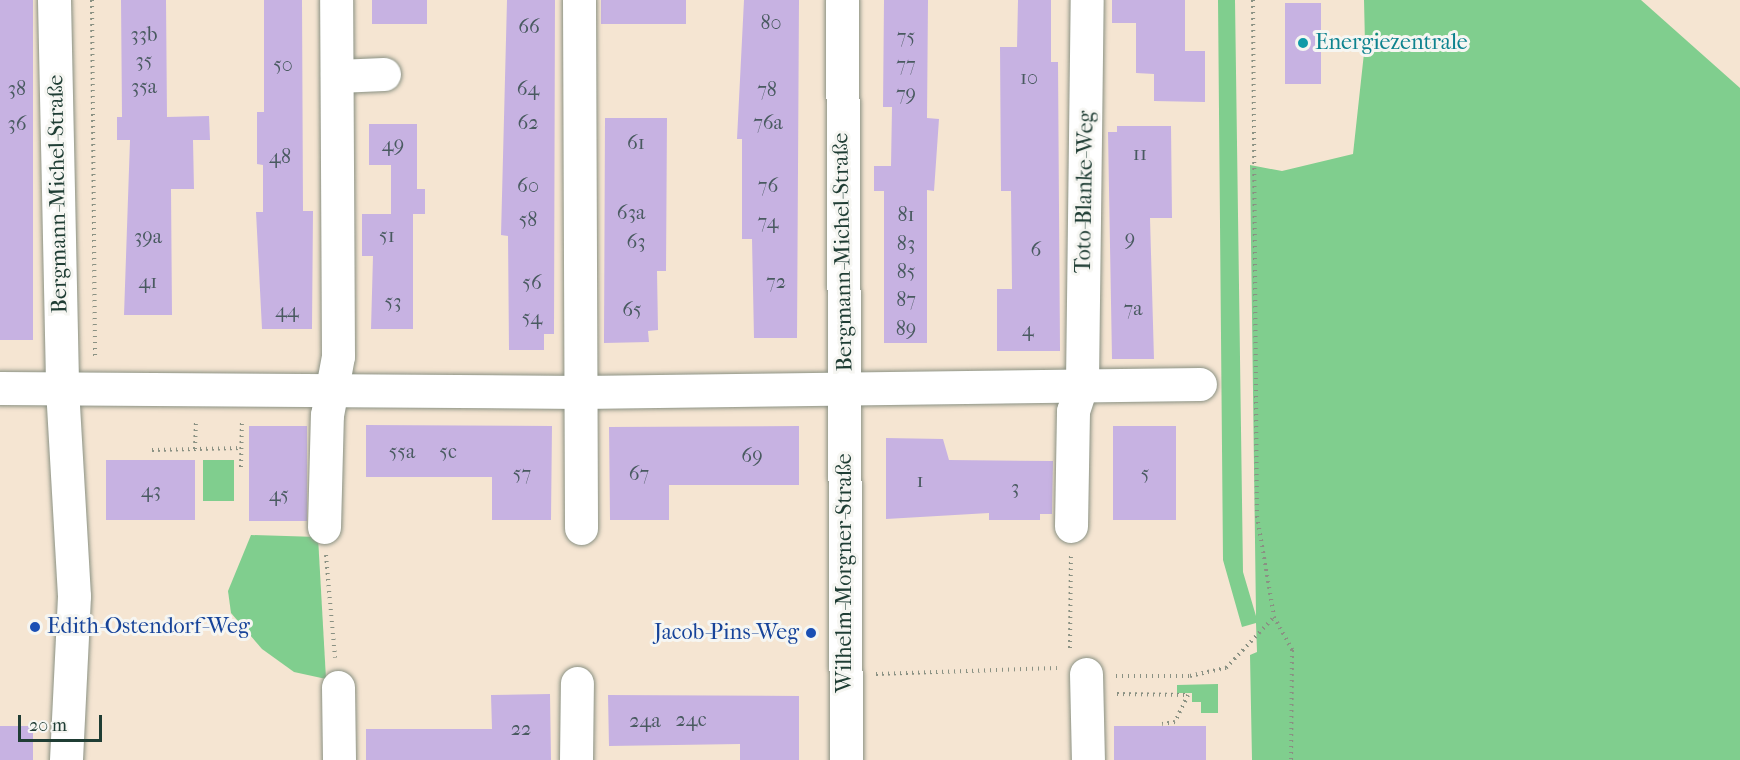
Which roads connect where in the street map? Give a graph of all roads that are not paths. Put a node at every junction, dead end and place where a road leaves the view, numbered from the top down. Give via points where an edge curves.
1 (54, 0) edge
2 (336, 0) edge
3 (579, 0) edge
4 (842, 0) edge
5 (1087, 0) edge
6 (384, 74) dead end
7 (337, 75) junction
8 (1082, 384) junction
9 (1200, 384) dead end
10 (844, 386) junction
11 (0, 388) edge
12 (62, 388) junction
13 (332, 389) junction
14 (581, 392) junction
15 (1071, 526) road end
16 (324, 527) road end
17 (581, 528) dead end
18 (1082, 678) road end
19 (577, 683) dead end
20 (338, 687) road end
21 (66, 760) edge
22 (339, 760) edge
23 (576, 760) edge
24 (846, 760) edge
25 (1088, 760) edge

1 - 12 street, Bergmann-Michel-Straße
2 - 7 street
3 - 14 street
4 - 10 street, Bergmann-Michel-Straße
5 - 8 street, Toto-Blanke-Weg
6 - 7 street
7 - 13 street via 338,356
8 - 9 street
8 - 10 street
8 - 15 street, Toto-Blanke-Weg via 1073,411
10 - 14 street, Bergmann-Michel-Straße
10 - 24 street, Wilhelm-Morgner-Straße
11 - 12 street, Bergmann-Michel-Straße
12 - 13 street, Bergmann-Michel-Straße
12 - 21 street via 74,596
13 - 14 street, Bergmann-Michel-Straße
13 - 16 street
14 - 17 street
18 - 25 street
19 - 23 street
20 - 22 street

